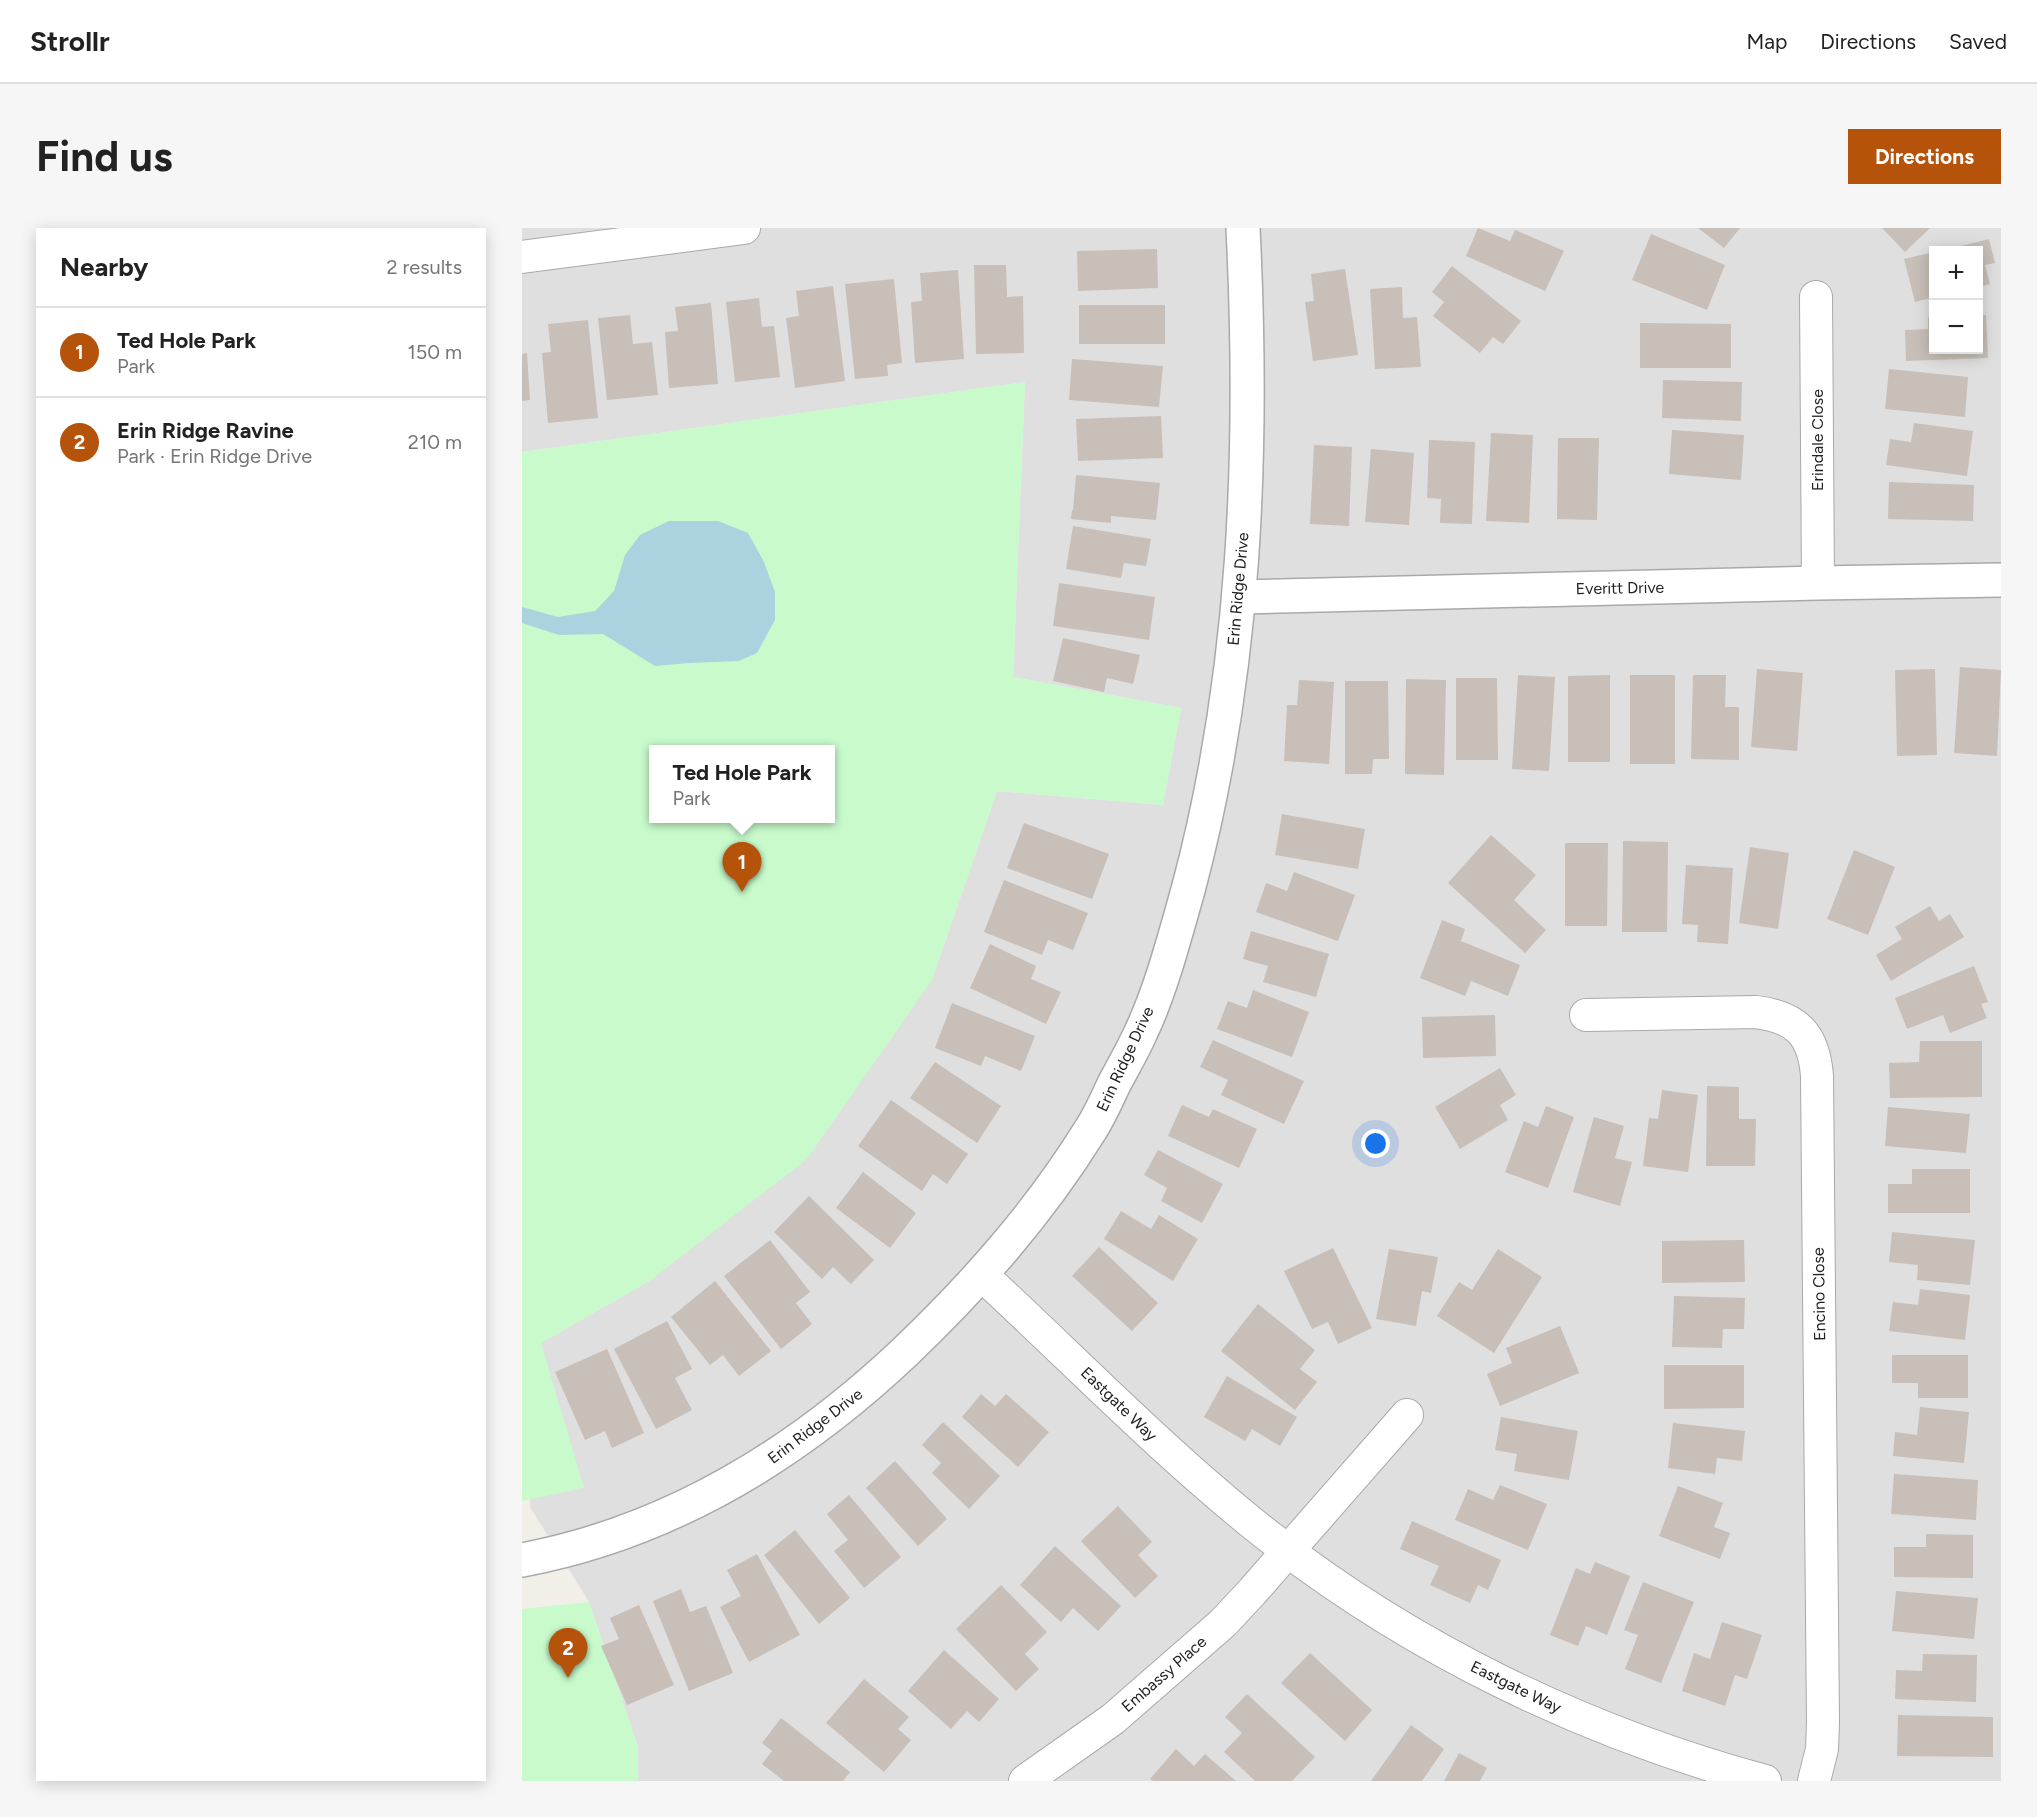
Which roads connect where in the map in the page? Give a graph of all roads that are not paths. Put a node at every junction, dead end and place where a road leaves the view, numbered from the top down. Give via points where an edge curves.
1 (744, 228) edge
2 (1243, 228) edge
3 (522, 257) edge
4 (1816, 297) dead end
5 (2001, 580) edge
6 (1818, 583) junction
7 (1240, 597) junction
8 (1586, 1015) dead end
9 (982, 1275) junction
10 (1407, 1414) dead end
11 (1288, 1551) junction
12 (522, 1560) edge
13 (1025, 1781) edge
14 (1765, 1781) edge
15 (1814, 1781) edge

1 - 3 street
2 - 7 street, Erin Ridge Drive via 1248,462
4 - 6 street, Erindale Close
5 - 6 street, Everitt Drive
6 - 7 street, Everitt Drive
7 - 9 street, Erin Ridge Drive via 1202,838 1174,942 1143,1029 1093,1127 1028,1220
8 - 15 street, Encino Close via 1772,1014 1798,1027 1813,1049 1817,1076 1823,1710 1822,1749
9 - 11 street, Eastgate Way via 1155,1438
9 - 12 street, Erin Ridge Drive via 886,1369 801,1440 762,1466 723,1489 633,1528
10 - 11 street
11 - 13 street, Embassy Place via 1230,1615 1176,1666 1113,1719
11 - 14 street, Eastgate Way via 1375,1611 1510,1686 1643,1743

